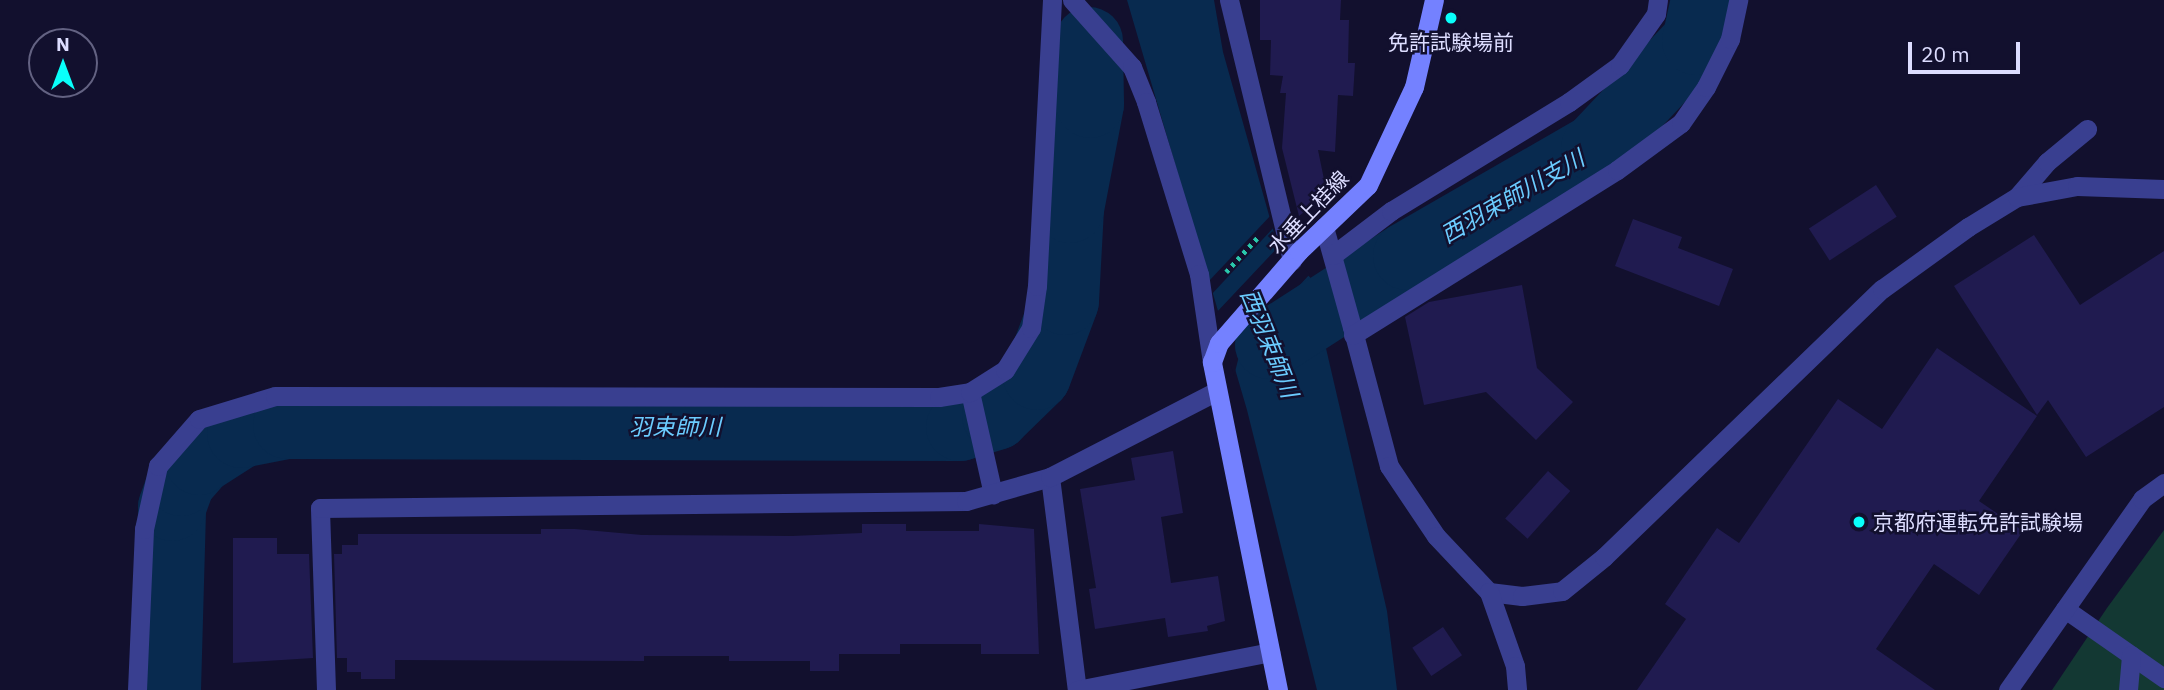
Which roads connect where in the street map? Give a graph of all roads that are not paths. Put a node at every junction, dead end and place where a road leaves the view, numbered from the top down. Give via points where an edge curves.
1 (1052, 0) edge
2 (1072, 0) edge
3 (1229, 0) edge
4 (1434, 0) edge
5 (1658, 0) edge
6 (1738, 0) edge
7 (2087, 128) dead end
8 (2164, 189) edge
9 (2017, 197) junction
10 (1324, 227) junction
11 (1333, 255) junction
12 (1296, 256) junction
13 (1353, 331) junction
14 (1212, 362) junction
15 (970, 392) junction
16 (1216, 392) junction
17 (1050, 477) junction
18 (2164, 483) edge
19 (993, 494) junction
20 (1489, 593) junction
21 (2065, 609) junction
22 (1270, 652) junction
23 (2131, 655) junction
24 (2160, 668) edge
25 (137, 690) edge
26 (326, 690) edge
27 (1278, 690) edge
28 (1517, 690) edge
29 (2008, 690) edge
30 (2128, 690) edge

1 - 15 street via 1031,328 1005,370
2 - 14 street via 1132,67 1146,102 1199,274
3 - 12 street
4 - 10 main road, 水垂上桂線 via 1426,47 1402,116 1368,185
5 - 11 street via 1656,14 1620,65 1569,102 1391,211
6 - 13 street via 1730,39 1681,123 1617,170
7 - 9 street via 2047,162
8 - 9 street via 2077,186
9 - 20 street via 1882,289 1604,558 1562,591 1522,596
10 - 11 street
10 - 12 main road, 水垂上桂線
11 - 13 street
12 - 14 main road, 水垂上桂線 via 1219,343
13 - 20 street via 1388,466 1436,536
14 - 16 main road, 水垂上桂線
15 - 19 street
15 - 25 street via 939,397 275,396 199,419 158,466 144,529
16 - 17 street
16 - 22 main road, 水垂上桂線
17 - 19 street
17 - 22 street via 1077,690
18 - 21 street via 2143,499
19 - 26 street via 966,501 320,508
20 - 28 street via 1515,666
21 - 23 street
21 - 29 street
22 - 27 main road, 水垂上桂線
23 - 24 street
23 - 30 street

